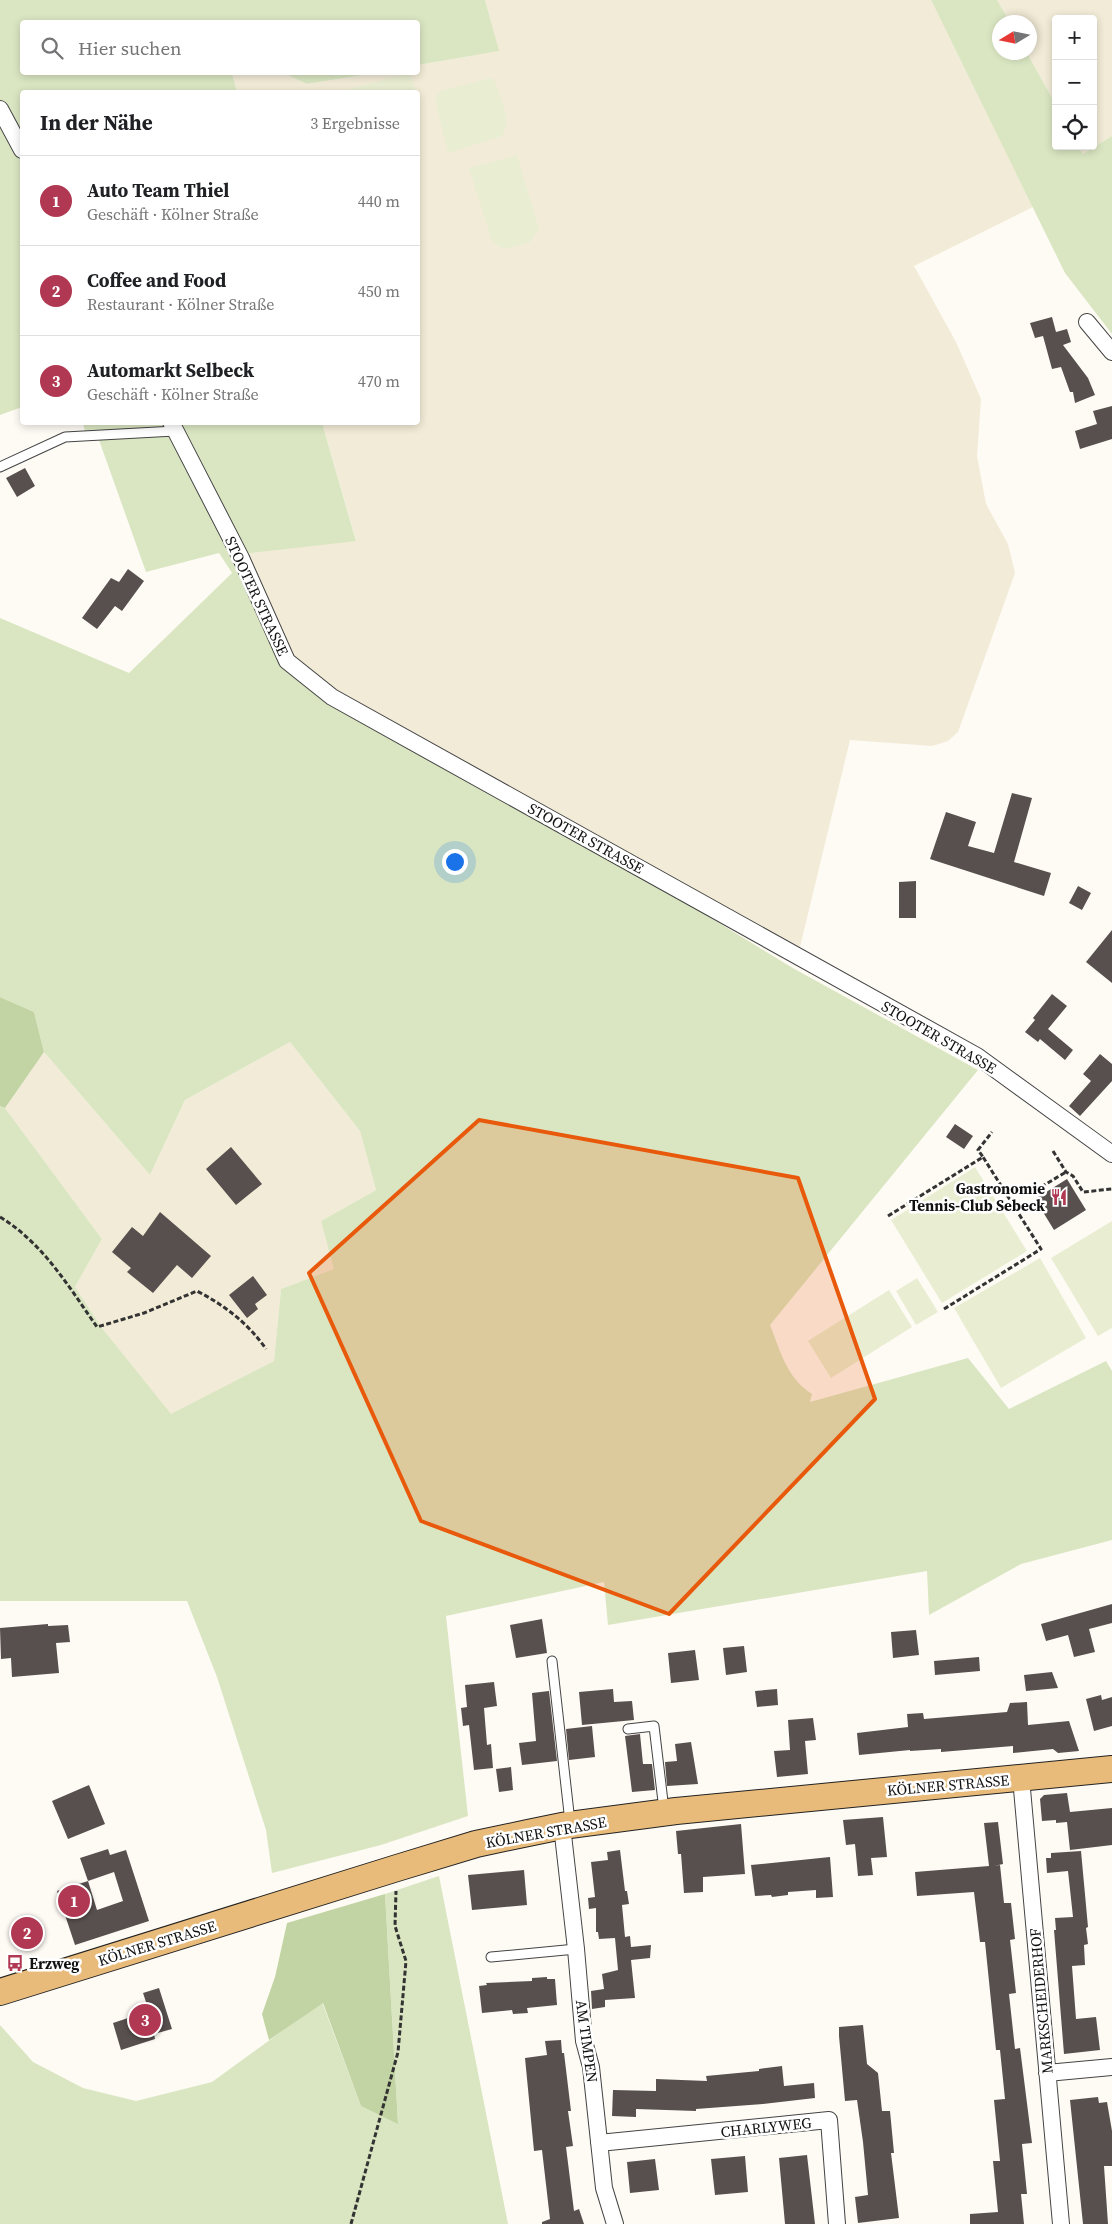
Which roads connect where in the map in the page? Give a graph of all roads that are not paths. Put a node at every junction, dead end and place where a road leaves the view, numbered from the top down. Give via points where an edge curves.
1 (0, 109) edge
2 (20, 146) edge
3 (1087, 322) dead end
4 (1112, 352) edge
5 (173, 427) edge
6 (0, 467) edge
7 (1112, 1154) edge
8 (552, 1661) dead end
9 (628, 1728) dead end
10 (1112, 1769) edge
11 (1021, 1778) junction
12 (664, 1813) junction
13 (566, 1826) junction
14 (576, 1949) junction
15 (491, 1957) dead end
16 (0, 1992) edge
17 (1112, 2067) edge
18 (1047, 2073) junction
19 (599, 2143) junction
20 (615, 2224) edge
21 (837, 2224) edge
22 (1061, 2224) edge

1 - 2 street
3 - 4 street
5 - 6 lane via 65,436
5 - 7 street, STOOTER STRASSE via 241,558 287,661 332,696 977,1056
8 - 13 lane
9 - 12 lane via 654,1726
10 - 11 main road, KÖLNER STRASSE
11 - 12 main road, KÖLNER STRASSE
11 - 18 street, MARKSCHEIDERHOF
12 - 13 main road, KÖLNER STRASSE
13 - 14 street, AM TIMPEN
13 - 16 main road, KÖLNER STRASSE via 476,1844
14 - 15 lane
14 - 19 street, AM TIMPEN via 584,2041 591,2067
17 - 18 street
18 - 22 street, MARKSCHEIDERHOF
19 - 20 street, AM TIMPEN via 604,2188
19 - 21 street, CHARLYWEG via 829,2120

